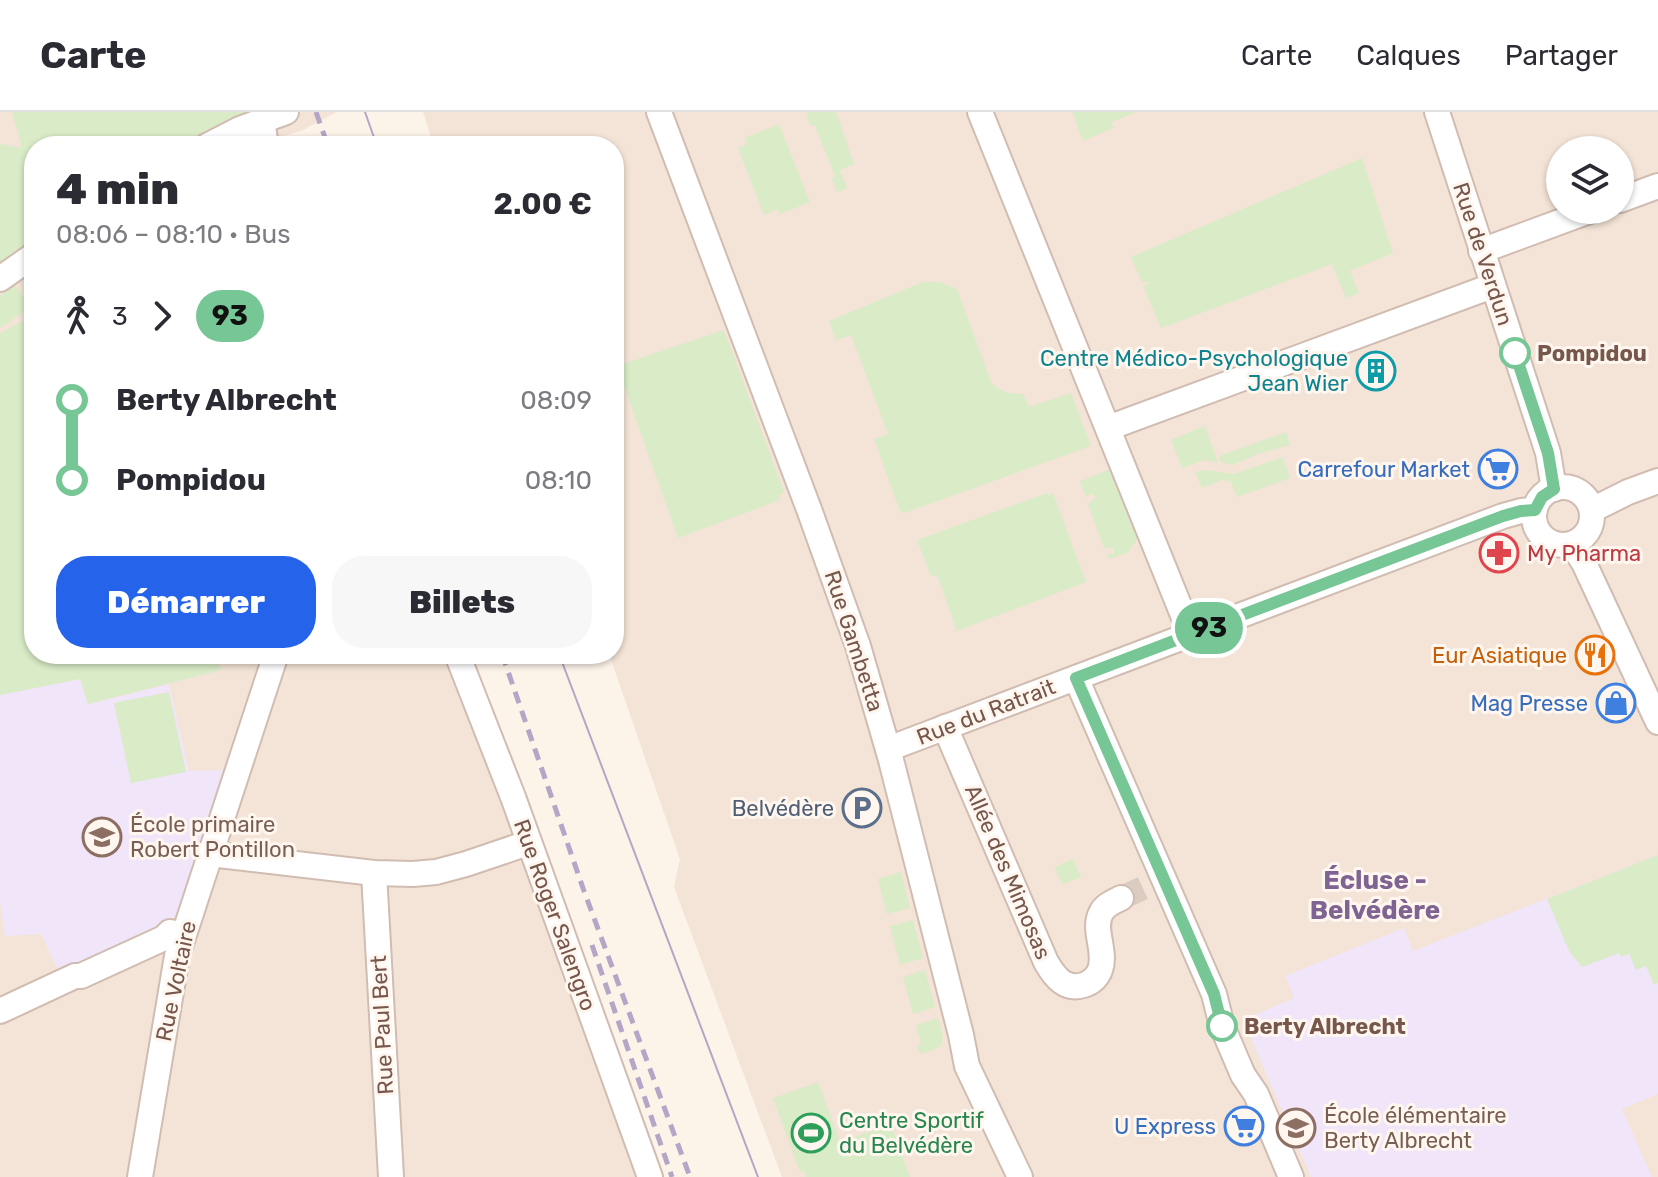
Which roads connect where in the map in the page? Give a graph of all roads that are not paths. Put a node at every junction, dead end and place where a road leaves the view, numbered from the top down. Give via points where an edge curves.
1 (286, 112) edge
2 (659, 112) edge
3 (980, 112) edge
4 (1437, 112) edge
5 (262, 120) junction
6 (228, 136) edge
7 (264, 136) edge
8 (1658, 186) edge
9 (1634, 195) edge
10 (1554, 224) edge
11 (1481, 251) junction
12 (24, 262) edge
13 (0, 279) edge
14 (1492, 286) junction
15 (1108, 428) junction
16 (1658, 481) edge
17 (1554, 489) junction
18 (1535, 510) junction
19 (1592, 510) junction
20 (1572, 544) junction
21 (1191, 635) junction
22 (273, 664) edge
23 (461, 664) edge
24 (1076, 678) junction
25 (1658, 721) edge
26 (945, 727) junction
27 (888, 749) junction
28 (528, 843) junction
29 (210, 854) junction
30 (374, 873) junction
31 (1142, 889) junction
32 (183, 934) junction
33 (0, 1011) edge
34 (140, 1177) edge
35 (391, 1177) edge
36 (650, 1177) edge
37 (1020, 1177) edge
38 (1291, 1177) edge

1 - 5 street
2 - 27 street, Rue Gambetta via 810,512
3 - 15 street
4 - 11 street, Rue de Verdun
5 - 6 street
5 - 7 street
8 - 9 street
10 - 11 street
11 - 14 street, Rue de Verdun
12 - 13 street
14 - 15 street
14 - 17 street, Rue de Verdun via 1548,453
15 - 21 street
16 - 19 street
17 - 18 street
17 - 19 street via 1576,490
18 - 20 street via 1543,537
18 - 21 street, Rue du Ratrait via 1503,516
19 - 20 street via 1589,530
20 - 25 street
21 - 24 street, Rue du Ratrait
22 - 29 street, Rue Voltaire
23 - 28 street, Rue Roger Salengro
24 - 26 street, Rue du Ratrait
24 - 31 street
26 - 27 street, Rue du Ratrait
26 - 31 street, Allée des Mimosas via 1056,977 1070,986 1095,977 1101,961 1102,911
27 - 37 street, Rue Gambetta via 967,1066
28 - 30 street via 436,872
28 - 36 street, Rue Roger Salengro
29 - 30 street
29 - 32 street, Rue Voltaire
30 - 35 street, Rue Paul Bert
31 - 38 street via 1214,994 1222,1026
32 - 33 street via 170,932
32 - 34 street, Rue Voltaire

